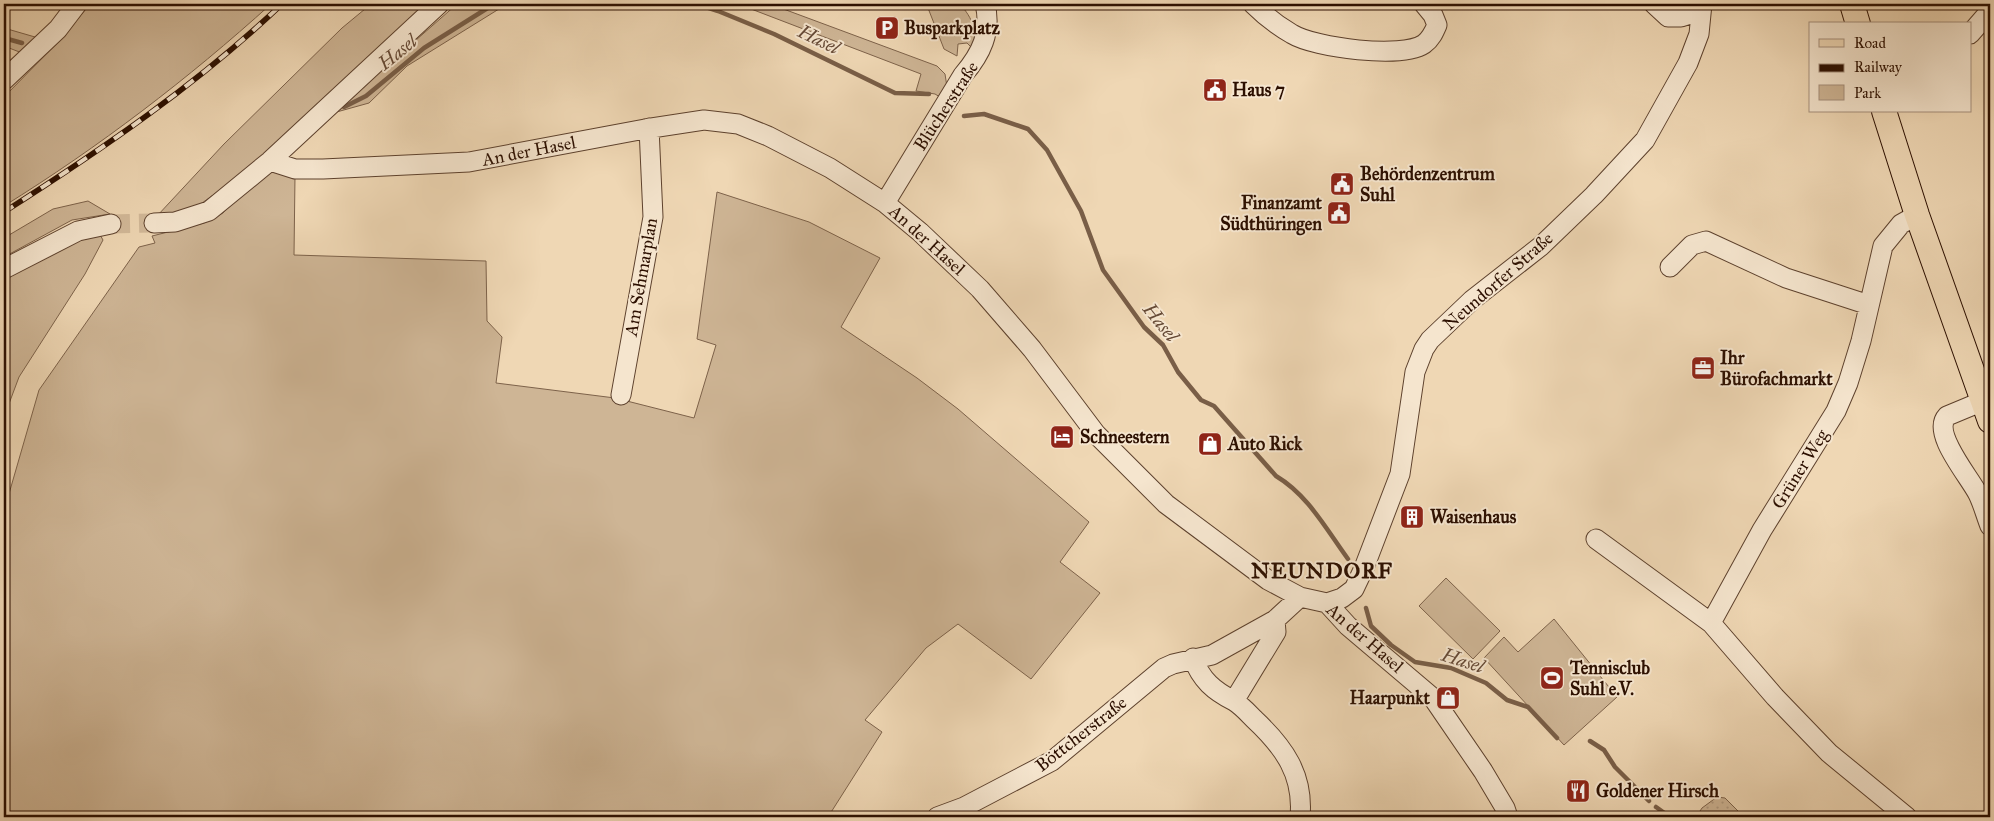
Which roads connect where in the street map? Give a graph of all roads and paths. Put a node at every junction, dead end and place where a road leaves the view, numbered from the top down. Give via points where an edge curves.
1 (77, 4) edge
2 (439, 4) edge
3 (985, 4) edge
4 (1253, 4) edge
5 (1654, 4) edge
6 (1852, 4) edge
7 (1701, 7) edge
8 (1429, 9) edge
9 (1990, 11) edge
10 (1857, 22) edge
11 (1972, 32) edge
12 (4, 80) edge
13 (1884, 112) edge
14 (649, 128) junction
15 (270, 161) junction
16 (890, 195) junction
17 (1917, 215) junction
18 (154, 223) tunnel mouth
19 (111, 224) tunnel mouth
20 (1670, 267) dead end
21 (4, 269) edge
22 (1869, 306) junction
23 (621, 395) dead end
24 (1986, 411) edge
25 (1990, 526) edge
26 (1596, 539) dead end
27 (1300, 596) junction
28 (1327, 602) junction
29 (1274, 620) junction
30 (1711, 623) junction
31 (1193, 658) junction
32 (1234, 701) junction
33 (937, 817) edge
34 (1300, 817) edge
35 (1508, 817) edge
36 (1907, 817) edge

1 - 12 street via 58,28
2 - 15 street
3 - 16 street, Blücherstraße via 988,22 981,50
4 - 8 street via 1293,35 1317,43 1362,50 1410,49 1423,45 1431,38 1437,25
5 - 7 street via 1668,17 1681,17
6 - 10 main road
7 - 28 street, Neundorfer Straße via 1698,34 1688,63 1644,140 1548,240 1472,300 1424,349 1415,372 1400,474 1364,568 1354,589 1342,598
9 - 11 street
13 - 17 main road
14 - 15 street, An der Hasel via 469,162 323,170 295,169
14 - 16 street, An der Hasel via 704,120 738,124
14 - 23 street, Am Sehmarplan via 653,216
15 - 18 street via 209,211 175,222
16 - 27 street, An der Hasel via 920,232 980,289 1032,349 1096,434 1166,504 1268,580
17 - 22 street, Grüner Weg via 1901,224 1884,246
17 - 24 main road
19 - 21 street via 78,231
20 - 22 street via 1692,245 1706,241 1786,278
22 - 30 street, Grüner Weg via 1848,383 1836,411 1762,530
24 - 25 street via 1947,416 1942,427 1945,438 1978,494
26 - 30 street
27 - 28 street, An der Hasel
27 - 29 street, Böttcherstraße
28 - 35 street, An der Hasel via 1348,626 1433,698 1483,771
29 - 31 street, Böttcherstraße via 1212,655
29 - 32 street via 1276,632
30 - 36 street via 1829,753
31 - 32 street via 1208,684
31 - 33 street, Böttcherstraße via 1164,668 1052,761 964,807
32 - 34 street via 1285,752 1297,779 1302,802

